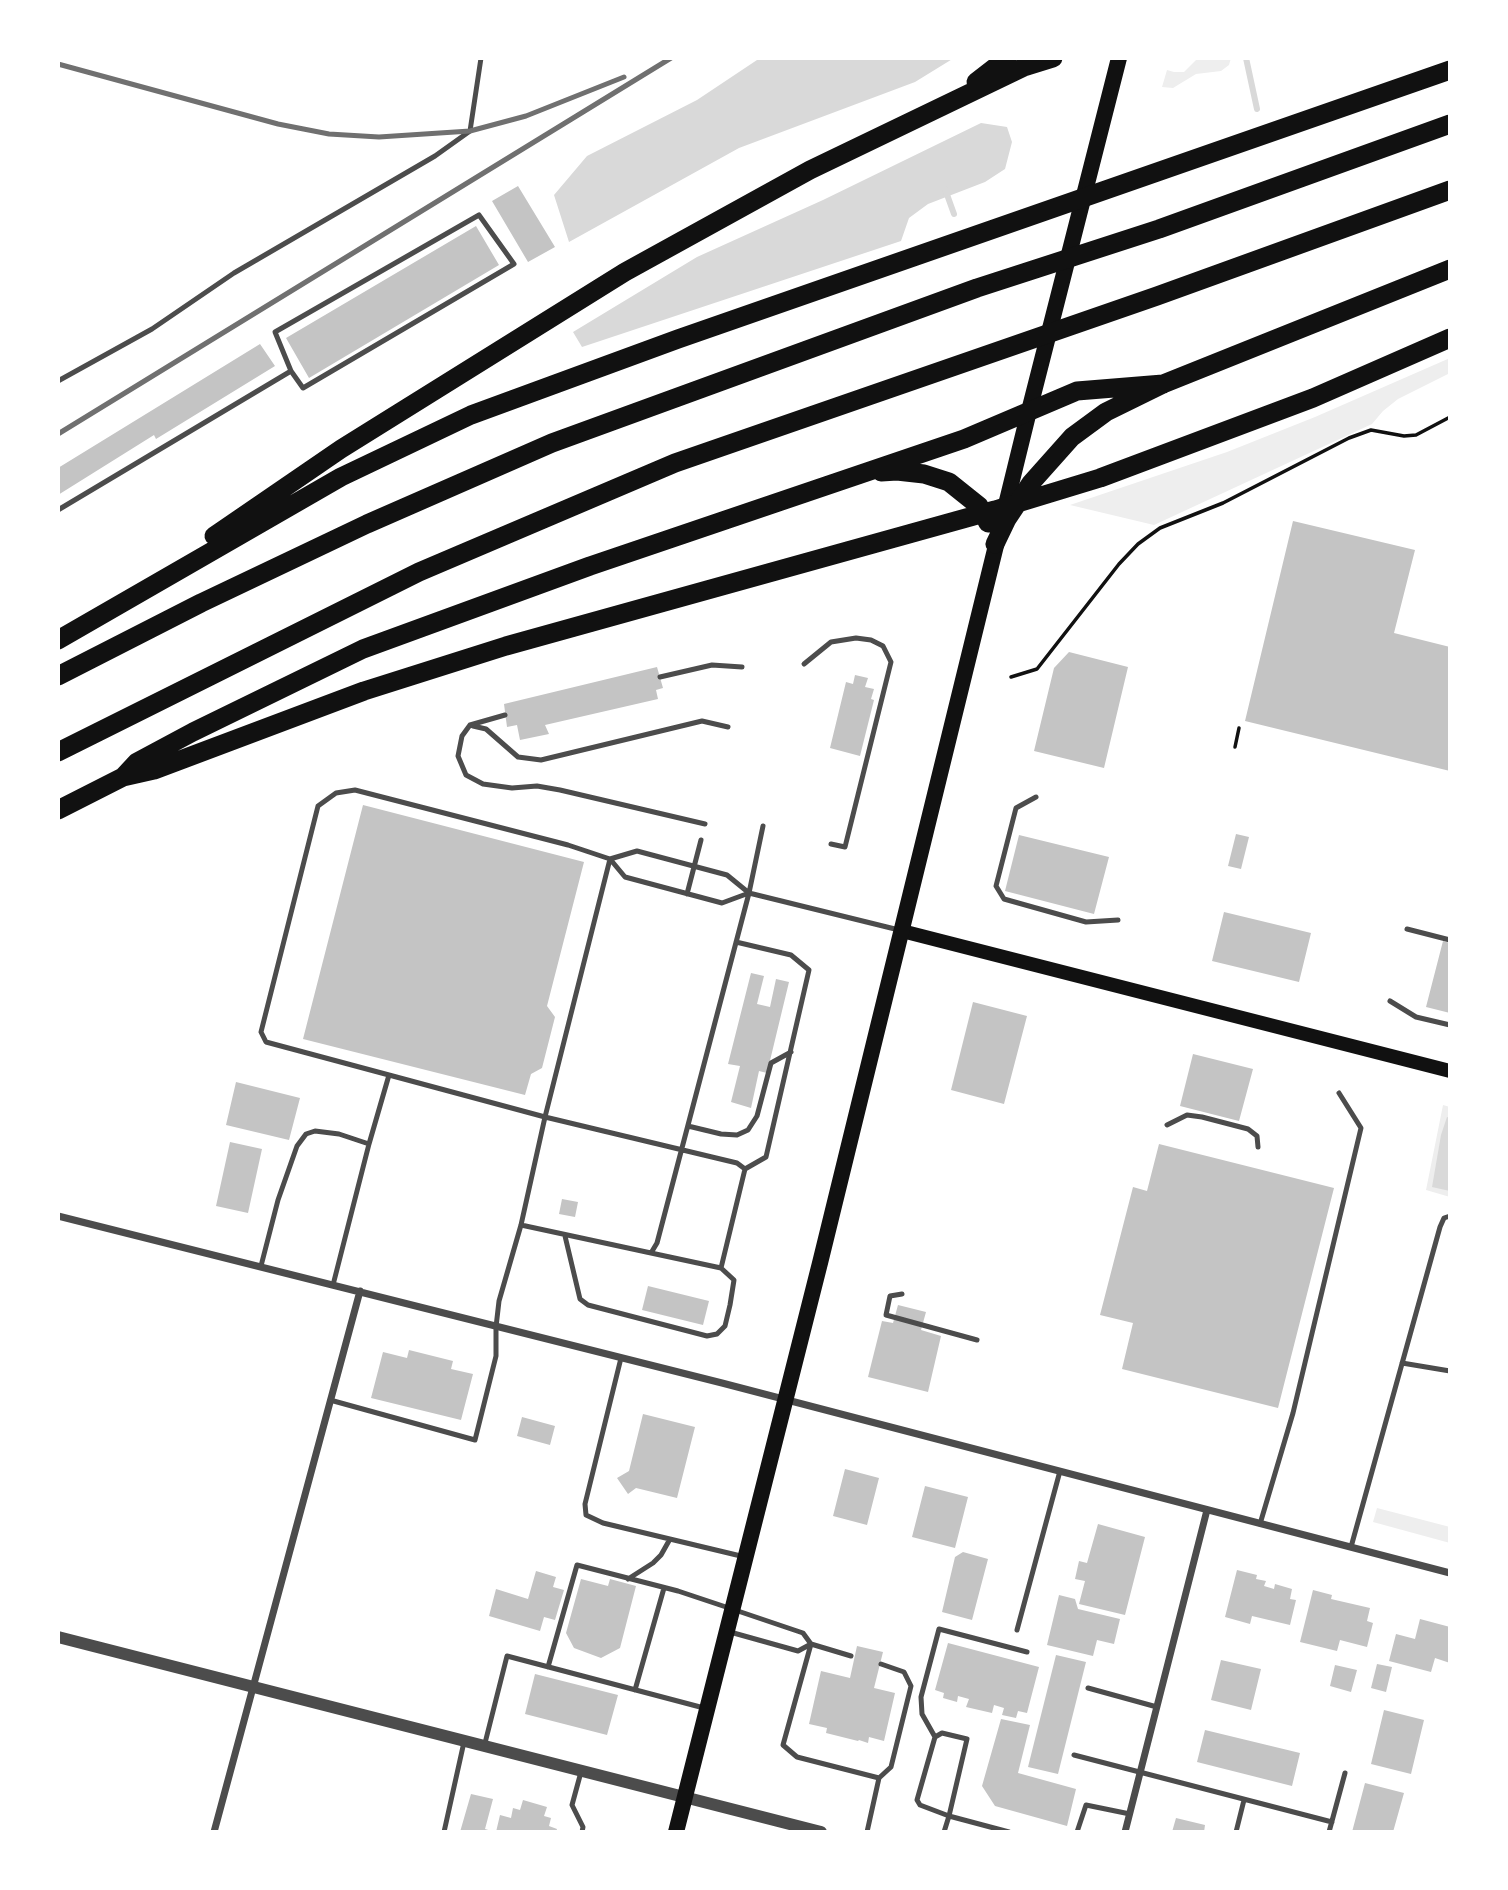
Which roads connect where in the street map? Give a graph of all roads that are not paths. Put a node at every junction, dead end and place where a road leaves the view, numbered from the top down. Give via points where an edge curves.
1 (481, 58) edge
2 (1007, 58) edge
3 (1053, 58) edge
4 (1119, 58) edge
5 (1450, 70) edge
6 (951, 102) junction
7 (1450, 124) edge
8 (1450, 190) edge
9 (1450, 269) edge
10 (1450, 338) edge
11 (291, 371) junction
12 (58, 381) edge
13 (1163, 384) junction
14 (1029, 411) junction
15 (858, 474) junction
16 (58, 510) edge
17 (995, 544) junction
18 (113, 607) junction
19 (58, 640) edge
20 (804, 664) dead end
21 (742, 667) dead end
22 (58, 676) edge
23 (660, 677) dead end
24 (505, 715) dead end
25 (470, 725) junction
26 (728, 727) dead end
27 (58, 752) edge
28 (123, 777) junction
29 (1036, 797) dead end
30 (58, 810) edge
31 (705, 824) dead end
32 (763, 826) dead end
33 (701, 840) dead end
34 (831, 844) dead end
35 (610, 859) junction
36 (694, 867) junction
37 (750, 893) junction
38 (687, 894) junction
39 (1118, 920) dead end
40 (1407, 929) dead end
41 (902, 931) junction
42 (1450, 940) edge
43 (736, 942) junction
44 (1390, 1001) dead end
45 (1450, 1025) edge
46 (791, 1052) junction
47 (1450, 1071) edge
48 (389, 1075) junction
49 (1339, 1093) dead end
50 (545, 1117) junction
51 (1167, 1125) dead end
52 (688, 1126) junction
53 (369, 1143) junction
54 (1258, 1147) dead end
55 (682, 1149) junction
56 (745, 1169) junction
57 (58, 1216) edge
58 (1450, 1216) edge
59 (520, 1225) junction
60 (565, 1236) junction
61 (651, 1253) junction
62 (261, 1266) junction
63 (722, 1268) junction
64 (333, 1284) junction
65 (360, 1291) junction
66 (902, 1294) dead end
67 (496, 1327) junction
68 (977, 1340) dead end
69 (621, 1358) junction
70 (1402, 1363) junction
71 (1450, 1371) edge
72 (330, 1400) junction
73 (785, 1400) junction
74 (1060, 1471) junction
75 (1207, 1510) junction
76 (1260, 1524) junction
77 (670, 1539) junction
78 (1351, 1547) junction
79 (746, 1557) junction
80 (1450, 1573) edge
81 (628, 1579) junction
82 (664, 1588) junction
83 (732, 1609) junction
84 (1017, 1630) dead end
85 (727, 1631) junction
86 (58, 1637) edge
87 (811, 1644) junction
88 (1027, 1652) dead end
89 (851, 1656) dead end
90 (881, 1664) dead end
91 (548, 1667) junction
92 (252, 1686) junction
93 (1088, 1688) dead end
94 (635, 1690) junction
95 (1157, 1707) junction
96 (707, 1709) junction
97 (935, 1737) junction
98 (464, 1742) junction
99 (484, 1746) junction
100 (1074, 1755) dead end
101 (581, 1772) junction
102 (1345, 1773) dead end
103 (1141, 1774) junction
104 (879, 1778) junction
105 (685, 1799) junction
106 (1244, 1800) junction
107 (1130, 1814) junction
108 (949, 1816) junction
109 (1332, 1822) junction
110 (214, 1832) edge
111 (444, 1832) edge
112 (582, 1832) edge
113 (676, 1832) edge
114 (821, 1832) edge
115 (867, 1832) edge
116 (944, 1832) edge
117 (1009, 1832) edge
118 (1077, 1832) edge
119 (1125, 1832) edge
120 (1236, 1832) edge
121 (1329, 1832) edge

1 - 12 lane via 470,131 234,273 152,329
2 - 6 highway
3 - 6 highway
4 - 14 main road
5 - 18 highway via 471,415 341,477
6 - 18 highway via 810,170 625,272 341,449
7 - 22 highway via 1160,229 976,288 552,443 367,524
8 - 27 highway via 675,463 419,572
9 - 13 highway
10 - 28 highway via 1312,398 1100,478 506,646
11 - 11 lane via 303,388 514,264 479,215 275,332
11 - 16 lane
13 - 14 highway via 1077,391
13 - 17 highway via 1106,412 1072,437 1031,483
14 - 15 highway via 964,439
14 - 17 main road
15 - 17 highway via 897,471 949,482 979,506
15 - 28 highway via 363,649 193,732 137,762
17 - 41 main road
18 - 19 highway
20 - 34 lane via 831,642 856,638 883,646 891,662 845,847
21 - 23 lane via 712,665
24 - 25 lane
25 - 26 lane via 486,729 518,757 541,760 702,721
25 - 31 lane via 458,756 466,775 483,784 560,790
28 - 30 highway
29 - 39 lane via 1016,808 996,886 1004,900 1086,922
32 - 37 lane
33 - 36 lane
35 - 36 lane via 637,851
35 - 38 lane via 625,877
35 - 48 lane via 355,790 336,793 318,806 261,1032 266,1042
35 - 50 lane
36 - 37 lane via 727,876
36 - 38 lane
37 - 38 lane via 722,903
37 - 41 lane
37 - 43 lane
40 - 42 lane
41 - 47 main road
41 - 73 main road
43 - 46 lane via 791,955 808,970
43 - 52 lane
44 - 45 lane via 1416,1017
46 - 52 lane via 771,1063 757,1116 748,1130 721,1135
46 - 56 lane via 766,1157
48 - 50 lane
48 - 53 lane
49 - 76 lane via 1361,1128 1293,1413
50 - 55 lane
50 - 59 lane
51 - 54 lane via 1186,1115 1202,1116 1248,1129 1257,1136
52 - 55 lane
53 - 62 lane via 327,1131 306,1134 287,1172
53 - 64 lane
55 - 56 lane
55 - 61 lane
56 - 63 lane
57 - 62 street
58 - 70 lane via 1440,1227
59 - 60 lane
59 - 67 lane
60 - 61 lane
60 - 63 lane via 580,1299 707,1336 725,1326 730,1304 734,1280
61 - 63 lane
62 - 64 street
64 - 65 street
65 - 67 street
65 - 72 street
66 - 68 lane via 890,1297 886,1315
67 - 69 street
67 - 72 lane via 496,1356 475,1440
69 - 73 street
69 - 77 lane via 586,1515
70 - 71 lane
70 - 78 lane
72 - 92 street
73 - 74 street
73 - 79 main road
74 - 75 street
74 - 84 lane
75 - 76 street
75 - 95 street
76 - 78 street
77 - 79 lane
77 - 81 lane via 662,1555
78 - 80 street
79 - 83 main road
81 - 82 lane
81 - 91 lane via 577,1565
82 - 83 lane
82 - 94 lane
83 - 85 main road
83 - 87 lane via 803,1633
85 - 87 lane via 798,1651
85 - 96 main road
86 - 92 street
87 - 89 lane
87 - 104 lane via 783,1745 797,1758
88 - 97 lane via 939,1629 921,1698 922,1714
90 - 104 lane via 904,1672 911,1686 891,1767
91 - 94 lane
91 - 99 lane via 507,1656
92 - 98 street
92 - 110 street
93 - 95 lane
94 - 96 lane
95 - 103 street
96 - 105 main road
97 - 108 lane via 917,1800 924,1808
97 - 108 lane via 942,1733 967,1739
98 - 99 street
98 - 111 lane
99 - 101 street
100 - 103 lane
101 - 105 street
101 - 112 lane via 572,1805
102 - 109 lane
103 - 106 lane
103 - 107 street
104 - 115 lane
105 - 113 main road
105 - 114 street
106 - 109 lane
106 - 120 lane
107 - 118 lane via 1086,1805
107 - 119 street
108 - 116 lane
108 - 117 lane
109 - 121 lane

